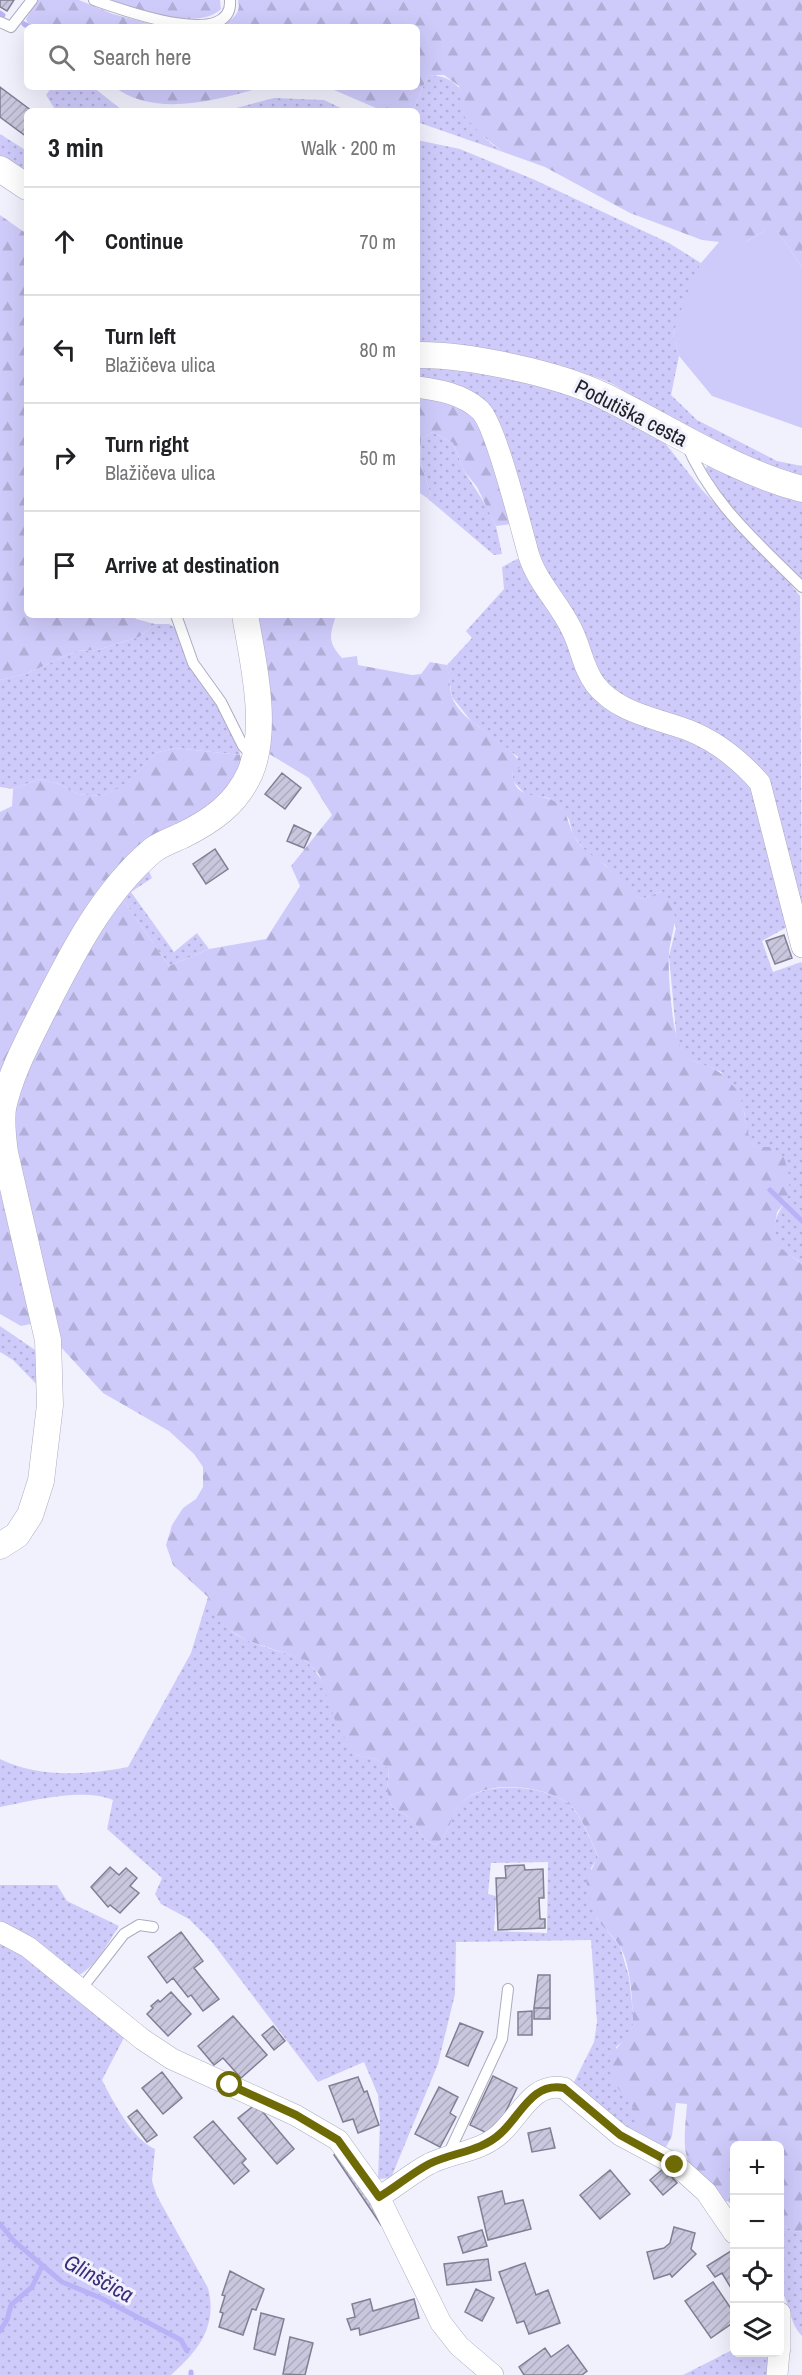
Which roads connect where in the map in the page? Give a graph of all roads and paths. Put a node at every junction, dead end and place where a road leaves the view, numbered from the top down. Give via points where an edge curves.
1 (32, 0) edge
2 (93, 0) edge
3 (230, 0) edge
4 (0, 22) edge
5 (0, 169) edge
6 (24, 185) edge
7 (420, 355) edge
8 (420, 388) edge
9 (685, 440) junction
10 (802, 489) edge
11 (802, 587) edge
12 (177, 618) edge
13 (246, 618) edge
14 (254, 759) junction
15 (802, 947) edge
16 (0, 1546) edge
17 (153, 1927) dead end
18 (0, 1932) edge
19 (82, 1988) junction
20 (508, 1989) dead end
21 (447, 2157) junction
22 (379, 2197) junction
23 (730, 2226) edge
24 (778, 2357) edge
25 (493, 2375) edge
26 (777, 2375) edge

1 - 4 lane via 11,27
2 - 3 lane via 150,19 200,24 223,19 229,12
5 - 6 street
7 - 9 street, Podutiška cesta via 489,363 567,381 604,396
8 - 15 street via 463,397 482,411 530,558 573,630 596,685 625,708 705,738 742,762 760,783
9 - 10 street, Podutiška cesta
9 - 11 lane via 704,482
12 - 14 lane via 193,663
13 - 14 street via 257,682
14 - 16 street via 236,798 213,819 154,849 93,919 27,1042 4,1106 1,1125 5,1153 48,1340 50,1406 41,1480 30,1515 17,1535
17 - 19 lane via 139,1925 124,1934
18 - 19 street via 28,1947
19 - 22 street via 172,2059 296,2115 338,2140
20 - 21 lane via 502,2039
21 - 22 street
21 - 23 street via 480,2147 500,2134 534,2094 552,2086 564,2088 620,2135 675,2165 706,2192
22 - 25 street via 441,2323 459,2346
24 - 26 street

